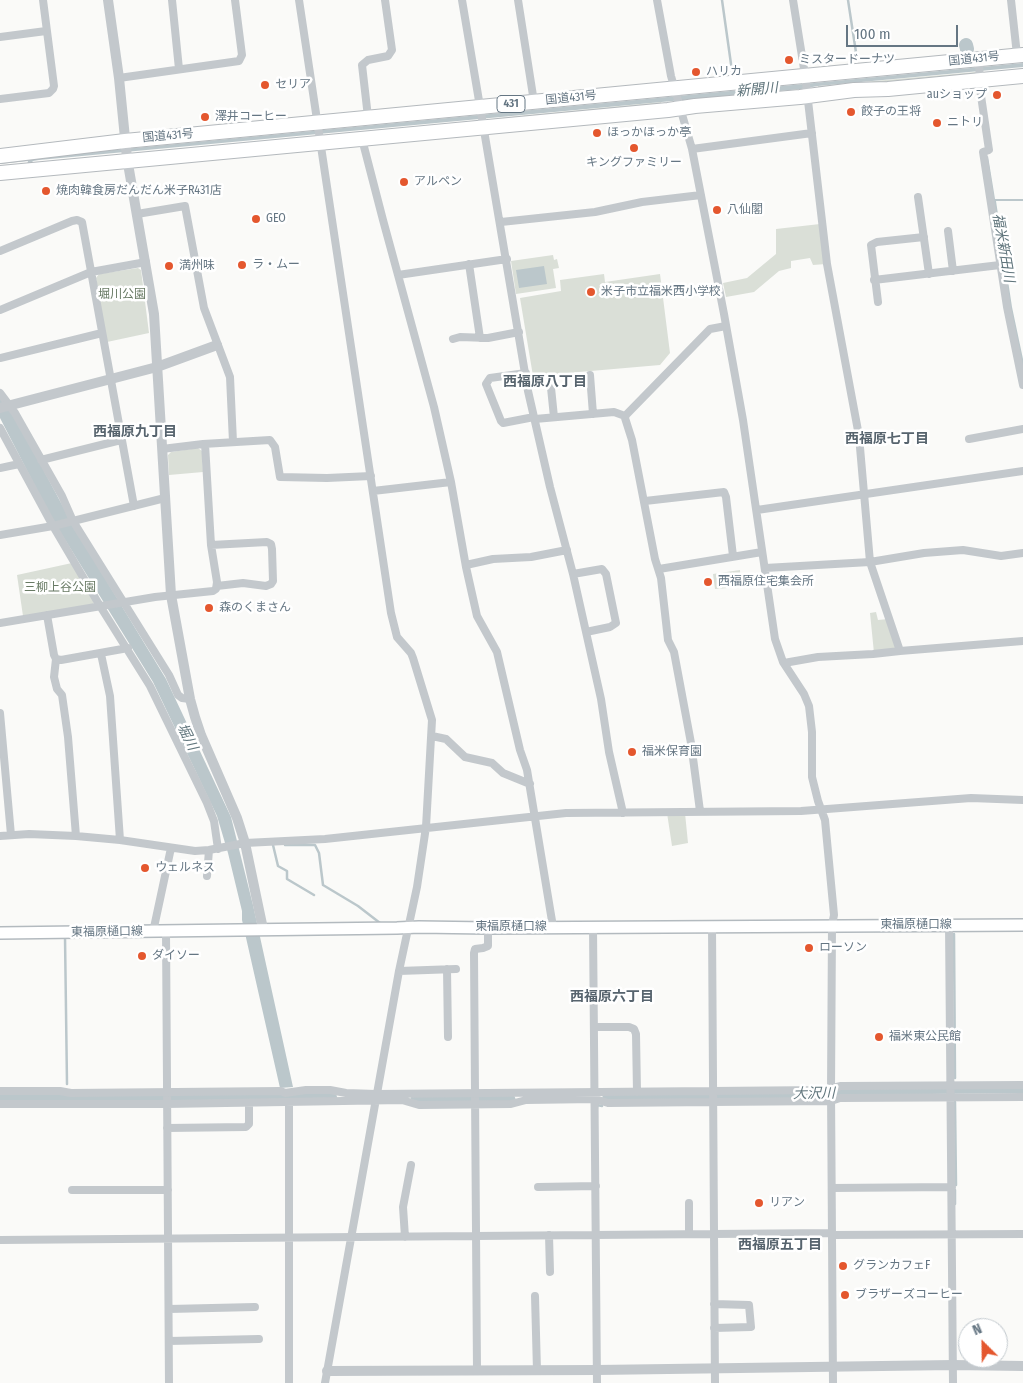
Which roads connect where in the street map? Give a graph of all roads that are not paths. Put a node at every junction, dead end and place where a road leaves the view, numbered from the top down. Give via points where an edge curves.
1 (43, 0) edge
2 (108, 0) edge
3 (172, 0) edge
4 (235, 0) edge
5 (299, 0) edge
6 (384, 0) edge
7 (462, 0) edge
8 (518, 0) edge
9 (657, 0) edge
10 (793, 0) edge
11 (1011, 0) edge
12 (46, 31) junction
13 (0, 36) edge
14 (1020, 55) edge
15 (979, 61) junction
16 (179, 69) junction
17 (1023, 76) edge
18 (805, 77) junction
19 (119, 78) junction
20 (981, 78) junction
21 (675, 90) junction
22 (807, 94) junction
23 (0, 99) edge
24 (534, 102) junction
25 (680, 107) junction
26 (481, 108) junction
27 (368, 117) junction
28 (317, 124) junction
29 (484, 126) junction
30 (812, 133) junction
31 (362, 139) junction
32 (319, 141) junction
33 (125, 142) junction
34 (692, 149) junction
35 (0, 156) edge
36 (127, 160) junction
37 (0, 174) edge
38 (701, 195) junction
39 (918, 197) dead end
40 (137, 214) junction
41 (501, 222) junction
42 (948, 232) dead end
43 (924, 237) junction
44 (0, 251) edge
45 (507, 258) junction
46 (146, 262) junction
47 (469, 264) junction
48 (1000, 265) junction
49 (953, 271) junction
50 (91, 272) junction
51 (929, 274) junction
52 (398, 275) junction
53 (874, 280) junction
54 (878, 302) dead end
55 (0, 310) edge
56 (726, 326) junction
57 (519, 332) junction
58 (102, 333) junction
59 (480, 338) junction
60 (452, 339) dead end
61 (216, 345) junction
62 (0, 358) edge
63 (1020, 360) edge
64 (157, 367) junction
65 (526, 373) junction
66 (590, 375) dead end
67 (550, 378) dead end
68 (110, 379) junction
69 (1023, 385) edge
70 (0, 394) edge
71 (5, 407) edge
72 (593, 414) junction
73 (625, 416) junction
74 (554, 417) junction
75 (534, 418) junction
76 (0, 428) edge
77 (1023, 429) edge
78 (969, 439) dead end
79 (122, 440) junction
80 (233, 442) junction
81 (204, 444) junction
82 (162, 449) junction
83 (41, 460) junction
84 (19, 464) junction
85 (0, 468) edge
86 (1023, 471) edge
87 (371, 476) junction
88 (451, 482) junction
89 (373, 491) junction
90 (864, 495) junction
91 (165, 498) junction
92 (645, 501) junction
93 (134, 506) junction
94 (757, 510) junction
95 (74, 521) junction
96 (53, 526) junction
97 (0, 535) edge
98 (211, 545) junction
99 (567, 550) junction
100 (762, 552) junction
101 (1023, 553) edge
102 (732, 556) junction
103 (870, 562) junction
104 (466, 565) junction
105 (765, 568) junction
106 (659, 569) junction
107 (573, 574) junction
108 (217, 586) junction
109 (171, 595) junction
110 (120, 603) junction
111 (102, 606) junction
112 (47, 615) junction
113 (0, 623) edge
114 (586, 632) junction
115 (1023, 641) edge
116 (128, 648) junction
117 (900, 651) junction
118 (101, 654) junction
119 (56, 659) junction
120 (784, 663) junction
121 (190, 698) junction
122 (0, 713) edge
123 (432, 736) junction
124 (530, 784) junction
125 (1023, 800) edge
126 (822, 809) junction
127 (700, 811) junction
128 (623, 813) junction
129 (535, 816) junction
130 (426, 827) junction
131 (11, 835) junction
132 (0, 836) edge
133 (76, 836) junction
134 (120, 840) junction
135 (245, 843) junction
136 (171, 848) junction
137 (222, 848) junction
138 (209, 850) junction
139 (207, 876) dead end
140 (832, 925) junction
141 (949, 925) junction
142 (1023, 925) edge
143 (712, 926) junction
144 (552, 927) junction
145 (593, 927) junction
146 (408, 928) junction
147 (488, 928) junction
148 (261, 929) junction
149 (153, 932) junction
150 (166, 932) junction
151 (0, 933) edge
152 (447, 969) junction
153 (456, 969) dead end
154 (399, 971) junction
155 (594, 1027) junction
156 (448, 1036) dead end
157 (1023, 1085) edge
158 (950, 1086) junction
159 (0, 1091) edge
160 (713, 1091) junction
161 (637, 1092) junction
162 (831, 1094) junction
163 (595, 1095) junction
164 (951, 1096) junction
165 (377, 1097) junction
166 (1023, 1097) edge
167 (167, 1098) junction
168 (475, 1099) junction
169 (289, 1102) junction
170 (713, 1102) junction
171 (249, 1103) junction
172 (0, 1104) edge
173 (167, 1128) junction
174 (411, 1165) dead end
175 (596, 1186) junction
176 (538, 1187) dead end
177 (952, 1187) junction
178 (832, 1188) junction
179 (72, 1190) dead end
180 (168, 1190) junction
181 (689, 1203) dead end
182 (689, 1234) junction
183 (714, 1234) junction
184 (832, 1234) junction
185 (1023, 1234) edge
186 (549, 1235) junction
187 (596, 1235) junction
188 (953, 1235) junction
189 (476, 1236) junction
190 (405, 1237) junction
191 (287, 1238) junction
192 (351, 1238) junction
193 (168, 1239) junction
194 (0, 1240) edge
195 (550, 1272) dead end
196 (535, 1296) dead end
197 (714, 1304) junction
198 (255, 1307) dead end
199 (168, 1309) junction
200 (714, 1328) junction
201 (259, 1339) dead end
202 (169, 1341) junction
203 (953, 1365) junction
204 (1023, 1366) edge
205 (833, 1367) junction
206 (715, 1368) junction
207 (477, 1370) junction
208 (597, 1370) junction
209 (537, 1371) junction
210 (327, 1372) junction
211 (169, 1383) edge
212 (289, 1383) edge
213 (325, 1383) edge
214 (597, 1383) edge
215 (715, 1383) edge
216 (833, 1383) edge
217 (953, 1383) edge

1 - 12 street
2 - 19 street
3 - 16 street
4 - 16 street via 240,59
5 - 28 street
6 - 27 street via 392,50 388,56 368,60 362,65
7 - 26 street
8 - 24 street
9 - 21 street
10 - 18 street
11 - 14 street
12 - 13 street
12 - 23 street via 54,86 52,92
14 - 15 highway, 国道431号 / 431
15 - 18 highway, 国道431号 / 431
15 - 20 street
16 - 19 street
17 - 20 highway, 国道431号 / 431
18 - 21 highway, 国道431号 / 431
18 - 22 street
19 - 33 street
20 - 22 highway, 国道431号 / 431
20 - 48 street via 989,150 983,152
21 - 24 highway, 国道431号 / 431
21 - 25 street
22 - 25 highway, 国道431号 / 431
22 - 30 street
24 - 26 highway, 国道431号 / 431
25 - 29 highway, 国道431号 / 431
25 - 34 street
26 - 27 highway, 国道431号 / 431
26 - 29 street
27 - 28 highway, 国道431号 / 431
28 - 32 street
28 - 33 highway, 国道431号 / 431
29 - 31 highway, 国道431号 / 431
29 - 41 street
30 - 34 street
30 - 90 street via 828,264 859,436
31 - 32 highway, 国道431号 / 431
31 - 52 street
32 - 36 highway, 国道431号 / 431
32 - 87 street
33 - 35 highway, 国道431号 / 431
33 - 36 street
34 - 38 street
36 - 37 highway, 国道431号 / 431
36 - 40 street
38 - 41 street via 595,212
38 - 56 street
39 - 43 street
40 - 46 street
40 - 61 street via 185,206 204,308
41 - 45 street
42 - 49 street
43 - 51 street
43 - 53 street via 873,244 870,250
44 - 50 street via 80,220
45 - 47 street
45 - 57 street
46 - 50 street
46 - 64 street via 154,314
47 - 52 street
47 - 59 street
48 - 49 street
48 - 63 street
49 - 51 street
50 - 55 street
50 - 58 street
51 - 53 street
52 - 88 street
53 - 54 street
56 - 73 street via 710,329
56 - 94 street
57 - 59 street
57 - 65 street
58 - 62 street
58 - 68 street
59 - 60 street
61 - 64 street
61 - 80 street via 230,376
63 - 69 street
64 - 68 street
64 - 82 street
65 - 75 street
65 - 75 street via 490,378 486,384 503,423
66 - 72 street
67 - 74 street
68 - 71 street
68 - 79 street
70 - 71 street
71 - 83 street
72 - 73 street via 614,412
72 - 74 street
73 - 92 street
74 - 75 street
75 - 99 street
76 - 84 street
77 - 78 street
79 - 83 street
79 - 93 street
80 - 81 street
80 - 87 street via 272,441 283,477
81 - 82 street
81 - 98 street
82 - 91 street
83 - 95 street
84 - 85 street
84 - 96 street
86 - 90 street
87 - 89 street
88 - 89 street
88 - 104 street
89 - 123 street via 395,633 413,658 431,712
90 - 94 street
90 - 103 street
91 - 93 street
91 - 109 street
92 - 102 street via 724,492
92 - 106 street
93 - 95 street
94 - 100 street
95 - 96 street
95 - 110 street
96 - 97 street
96 - 111 street
98 - 108 street
98 - 108 street via 267,542 272,549 272,584
99 - 104 street
99 - 107 street
100 - 102 street
100 - 105 street
101 - 103 street via 1001,556 963,550
102 - 106 street
103 - 105 street
103 - 117 street
104 - 124 street via 477,616 497,652
105 - 120 street via 775,639
106 - 127 street via 668,640 674,652
107 - 114 street
107 - 114 street via 599,568 605,570 612,601 616,623
108 - 109 street via 213,591
109 - 110 street
109 - 121 street
110 - 111 street
110 - 121 street via 178,695
111 - 112 street
111 - 116 street
112 - 113 street
112 - 119 street
114 - 128 street
115 - 117 street
116 - 118 street
116 - 137 street via 207,803
117 - 120 street
118 - 119 street
118 - 134 street via 110,696
119 - 133 street via 54,677 62,695 68,737
120 - 126 street via 809,706 812,777
121 - 135 street via 201,735
122 - 131 street
123 - 124 street via 446,739 465,757 492,763 503,773
123 - 130 street
124 - 129 street
125 - 126 street via 971,798
126 - 127 street
126 - 140 street via 829,851
127 - 128 street
128 - 129 street
129 - 130 street
129 - 144 street
130 - 135 street via 325,839
130 - 146 street
131 - 132 street
131 - 133 street
133 - 134 street
134 - 136 street
135 - 137 street
135 - 148 street
136 - 138 street
136 - 149 street
137 - 138 street
138 - 139 street
140 - 141 main road, 東福原樋口線
140 - 143 main road, 東福原樋口線
140 - 162 street
141 - 142 main road, 東福原樋口線
141 - 158 street
143 - 145 main road, 東福原樋口線
143 - 160 street
144 - 145 main road, 東福原樋口線
144 - 147 main road, 東福原樋口線
145 - 155 street
146 - 147 main road, 東福原樋口線
146 - 148 main road, 東福原樋口線
146 - 154 street
147 - 168 street via 488,946 474,950
148 - 150 main road, 東福原樋口線
149 - 150 main road, 東福原樋口線
149 - 151 main road, 東福原樋口線
150 - 167 street
152 - 153 street
152 - 154 street
152 - 156 street
154 - 165 street
155 - 161 street via 634,1029
155 - 163 street
157 - 158 street
158 - 162 street via 841,1086
158 - 164 street
159 - 167 street via 60,1090
160 - 161 street
160 - 162 street via 824,1090
160 - 170 street
161 - 163 street
162 - 164 street via 840,1098
162 - 170 street
162 - 178 street
163 - 168 street via 511,1104
163 - 170 street via 608,1103
163 - 175 street
164 - 166 street
164 - 177 street
165 - 167 street via 306,1090
165 - 168 street via 420,1105
165 - 169 street
165 - 192 street
167 - 171 street
167 - 172 street
167 - 173 street
168 - 189 street
169 - 171 street
169 - 191 street
170 - 183 street
171 - 173 street via 249,1124 246,1127
173 - 180 street
174 - 190 street via 403,1207
175 - 176 street
175 - 187 street
177 - 178 street
177 - 188 street
178 - 184 street
179 - 180 street
180 - 193 street
181 - 182 street
182 - 183 street
182 - 187 street
183 - 184 street
183 - 197 street
184 - 188 street
184 - 205 street
185 - 188 street
186 - 187 street
186 - 189 street
186 - 195 street
187 - 208 street
188 - 203 street
189 - 190 street
189 - 207 street
190 - 192 street
191 - 192 street
191 - 193 street
191 - 212 street
192 - 210 street
193 - 194 street
193 - 199 street
196 - 209 street
197 - 200 street
197 - 200 street via 749,1305 751,1327
198 - 199 street
199 - 202 street
200 - 206 street
201 - 202 street
202 - 211 street
203 - 204 street
203 - 205 street
203 - 217 street
205 - 206 street
205 - 216 street
206 - 208 street
206 - 215 street
207 - 209 street
207 - 210 street
208 - 209 street
208 - 214 street
210 - 213 street

